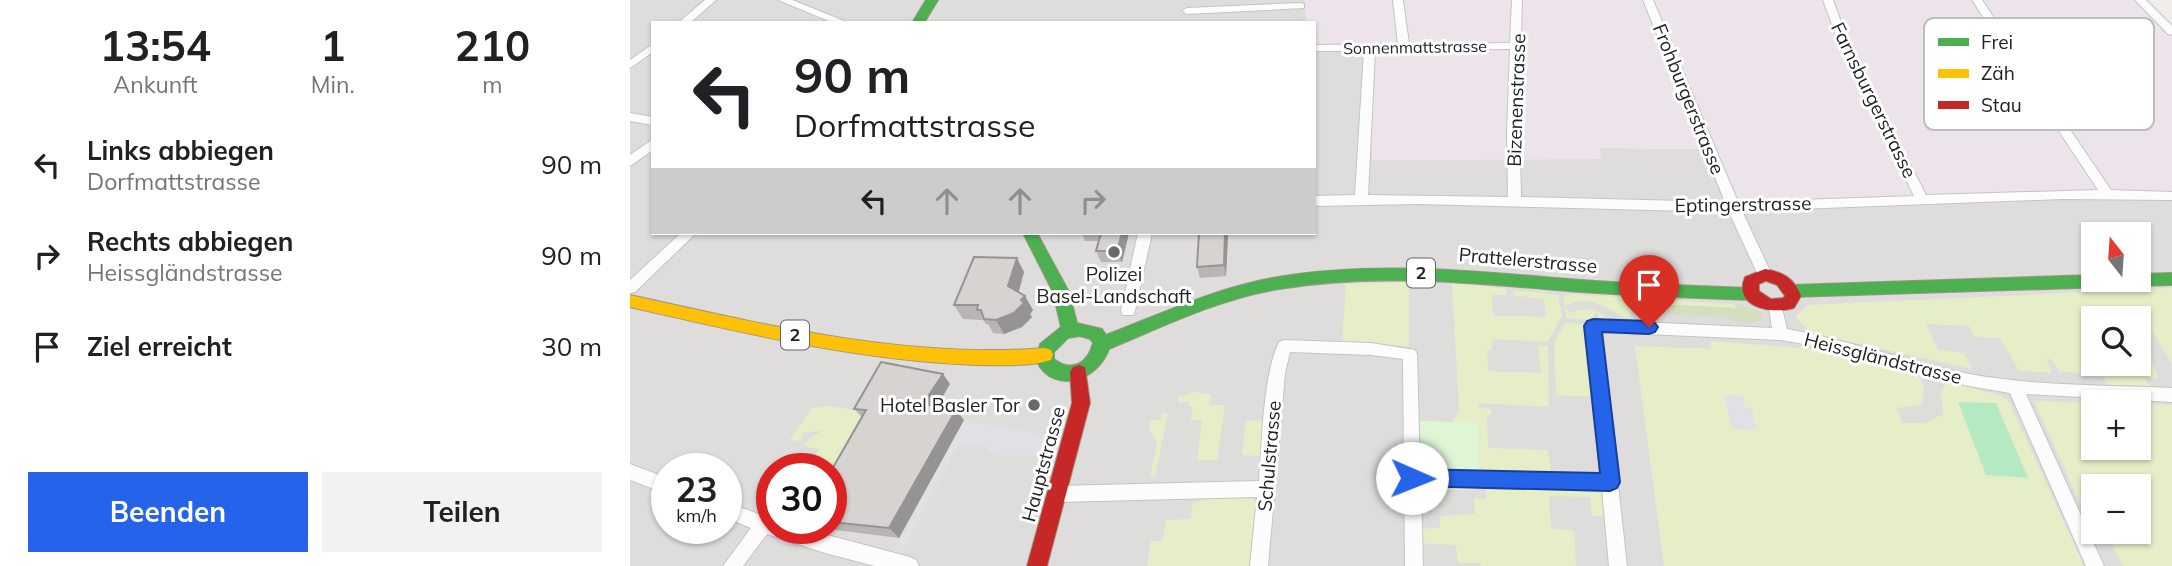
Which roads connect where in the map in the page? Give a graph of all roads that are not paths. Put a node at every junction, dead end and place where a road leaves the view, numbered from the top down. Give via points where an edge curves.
1 (711, 0) edge
2 (783, 0) edge
3 (932, 0) edge
4 (1398, 0) edge
5 (1517, 0) edge
6 (1648, 0) edge
7 (1828, 0) edge
8 (1977, 0) edge
9 (2140, 0) edge
10 (808, 4) edge
11 (1186, 6) edge
12 (1300, 7) edge
13 (816, 13) junction
14 (1989, 18) edge
15 (685, 21) edge
16 (806, 21) edge
17 (838, 21) edge
18 (919, 21) edge
19 (2172, 32) edge
20 (1515, 46) junction
21 (1404, 47) junction
22 (1316, 48) edge
23 (1370, 48) junction
24 (651, 49) edge
25 (630, 65) edge
26 (630, 117) edge
27 (651, 121) edge
28 (2064, 130) edge
29 (651, 145) edge
30 (630, 162) edge
31 (2106, 192) junction
32 (2172, 196) edge
33 (1921, 198) junction
34 (1361, 200) junction
35 (1515, 200) junction
36 (1316, 201) edge
37 (1733, 207) junction
38 (687, 235) edge
39 (1033, 235) edge
40 (1145, 235) edge
41 (1765, 275) junction
42 (2172, 279) edge
43 (2151, 280) edge
44 (2081, 282) edge
45 (630, 288) edge
46 (1792, 291) junction
47 (1751, 294) junction
48 (630, 300) edge
49 (1776, 307) junction
50 (1128, 311) dead end
51 (1070, 330) junction
52 (1781, 334) junction
53 (1102, 344) junction
54 (1045, 355) junction
55 (1079, 372) junction
56 (2015, 387) junction
57 (2172, 395) edge
58 (630, 472) edge
59 (1412, 478) junction
60 (651, 480) edge
61 (1610, 482) junction
62 (1266, 489) junction
63 (1058, 494) junction
64 (756, 541) edge
65 (822, 544) edge
66 (732, 566) edge
67 (910, 566) edge
68 (1037, 566) edge
69 (1259, 566) edge
70 (1414, 566) edge
71 (1618, 566) edge
72 (2095, 566) edge

1 - 15 street
2 - 10 street
3 - 18 main road
4 - 21 street
5 - 20 street, Bizenenstrasse
6 - 37 street, Frohburgerstrasse
7 - 33 street, Farnsburgerstrasse via 1846,49
8 - 14 street
9 - 19 street
10 - 13 street
11 - 12 street
13 - 16 street
13 - 17 street
20 - 21 street, Sonnenmattstrasse
20 - 35 street, Bizenenstrasse via 1511,144
21 - 23 street, Sonnenmattstrasse
22 - 23 street, Sonnenmattstrasse
23 - 34 street
24 - 25 street
26 - 27 street
28 - 31 street
29 - 30 street
31 - 32 street, Eptingerstrasse
31 - 33 street, Eptingerstrasse
33 - 37 street, Eptingerstrasse
34 - 35 street, Eptingerstrasse
34 - 36 street, Eptingerstrasse
35 - 37 street, Eptingerstrasse
37 - 41 street, Frohburgerstrasse
38 - 45 street
39 - 51 main road via 1055,279
40 - 50 street
41 - 46 main road via 1778,278
41 - 47 main road via 1751,281
42 - 43 main road
44 - 46 main road
46 - 49 main road via 1788,304
47 - 49 main road, Prattelerstrasse via 1762,304
47 - 53 main road, Prattelerstrasse / 2 via 1377,273 1278,283 1227,295
48 - 54 main road, 2 via 725,323 925,358 1006,360
49 - 52 street
51 - 53 main road via 1088,329
51 - 54 main road via 1050,343
52 - 56 street, Heissgländstrasse
52 - 61 street, Heissgländstrasse via 1593,326
53 - 55 main road via 1094,363
54 - 55 main road via 1054,372
55 - 63 main road, Hauptstrasse via 1081,403
56 - 57 street, Heissgländstrasse
56 - 72 street
58 - 60 street
59 - 61 street
59 - 62 street, Schulstrasse via 1409,354 1284,346 1276,373
59 - 70 street
61 - 71 street
62 - 63 street
62 - 69 street, Schulstrasse
63 - 68 main road, Hauptstrasse
64 - 66 street
65 - 67 street

